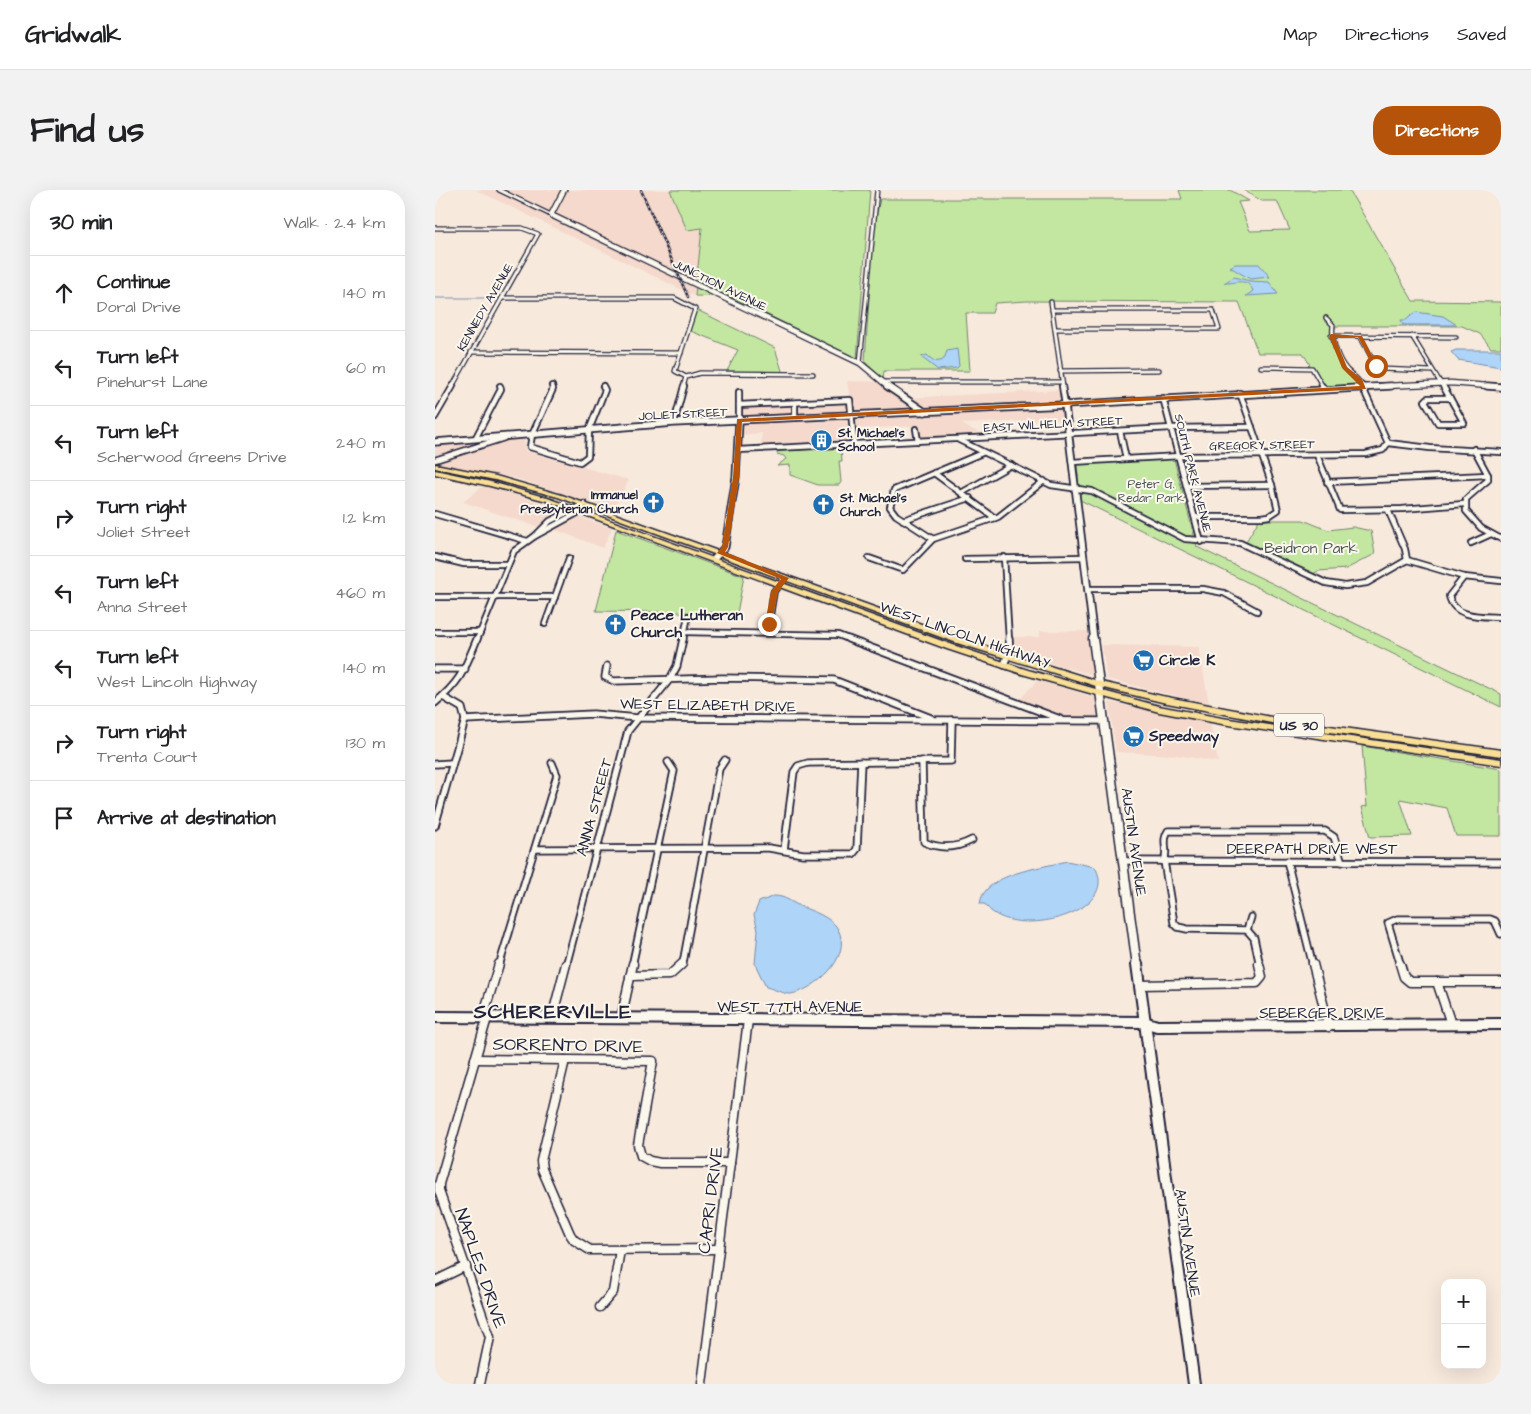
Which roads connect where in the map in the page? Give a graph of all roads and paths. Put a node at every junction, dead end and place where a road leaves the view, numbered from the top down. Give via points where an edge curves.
1 (499, 190) edge
2 (564, 190) edge
3 (877, 190) edge
4 (551, 215) junction
5 (435, 228) edge
6 (502, 298) junction
7 (1051, 302) dead end
8 (1052, 310) junction
9 (1326, 318) dead end
10 (1055, 329) junction
11 (1331, 336) junction
12 (1360, 336) junction
13 (1412, 336) junction
14 (1457, 337) dead end
15 (471, 352) junction
16 (681, 353) junction
17 (860, 363) junction
18 (1261, 367) dead end
19 (1060, 370) junction
20 (1159, 370) dead end
21 (1431, 371) junction
22 (813, 374) dead end
23 (686, 377) junction
24 (881, 382) junction
25 (1062, 382) junction
26 (1441, 384) junction
27 (500, 386) dead end
28 (551, 386) dead end
29 (603, 386) dead end
30 (1501, 386) edge
31 (1364, 388) junction
32 (1324, 390) junction
33 (739, 392) dead end
34 (1240, 393) junction
35 (1163, 398) junction
36 (1450, 398) junction
37 (795, 402) junction
38 (739, 405) junction
39 (1065, 405) junction
40 (925, 412) junction
41 (851, 415) junction
42 (435, 417) edge
43 (795, 418) junction
44 (739, 421) junction
45 (675, 423) junction
46 (1252, 427) junction
47 (1172, 428) junction
48 (916, 429) dead end
49 (589, 430) junction
50 (1120, 431) junction
51 (1069, 434) junction
52 (532, 435) junction
53 (508, 437) junction
54 (475, 439) junction
55 (957, 439) junction
56 (918, 441) junction
57 (435, 442) edge
58 (854, 444) junction
59 (1388, 444) junction
60 (1474, 449) junction
61 (738, 450) junction
62 (1501, 452) edge
63 (982, 453) junction
64 (1261, 455) junction
65 (1317, 455) junction
66 (1179, 456) junction
67 (1126, 459) junction
68 (435, 460) edge
69 (1072, 462) junction
70 (1011, 465) junction
71 (435, 466) edge
72 (435, 472) edge
73 (934, 473) junction
74 (1488, 475) junction
75 (1044, 481) junction
76 (1327, 482) junction
77 (1272, 485) junction
78 (1186, 486) junction
79 (1075, 489) junction
80 (963, 492) junction
81 (970, 498) junction
82 (1465, 504) junction
83 (572, 508) junction
84 (582, 508) junction
85 (1388, 510) junction
86 (435, 514) edge
87 (1195, 517) junction
88 (995, 518) junction
89 (903, 520) junction
90 (1491, 534) junction
91 (535, 536) junction
92 (933, 539) junction
93 (1501, 539) edge
94 (527, 541) junction
95 (1201, 542) junction
96 (1471, 543) dead end
97 (721, 553) junction
98 (435, 557) edge
99 (1004, 557) junction
100 (1084, 557) junction
101 (569, 558) dead end
102 (869, 558) dead end
103 (714, 559) junction
104 (965, 559) dead end
105 (1407, 560) junction
106 (508, 564) junction
107 (1464, 577) junction
108 (783, 581) junction
109 (1501, 581) edge
110 (1088, 589) junction
111 (494, 597) junction
112 (555, 597) junction
113 (435, 598) edge
114 (1257, 611) dead end
115 (688, 616) dead end
116 (1501, 617) edge
117 (545, 624) dead end
118 (435, 632) edge
119 (480, 632) junction
120 (684, 632) junction
121 (767, 633) junction
122 (1006, 661) junction
123 (607, 666) dead end
124 (435, 669) edge
125 (465, 669) junction
126 (670, 679) junction
127 (1100, 689) junction
128 (443, 698) junction
129 (435, 703) edge
130 (638, 718) junction
131 (934, 719) junction
132 (465, 720) junction
133 (952, 720) junction
134 (1064, 720) junction
135 (1104, 721) junction
136 (1501, 753) edge
137 (725, 760) dead end
138 (921, 761) junction
139 (668, 762) dead end
140 (861, 762) junction
141 (1501, 762) edge
142 (453, 763) junction
143 (552, 763) dead end
144 (435, 764) edge
145 (435, 824) edge
146 (972, 840) dead end
147 (657, 848) junction
148 (703, 848) junction
149 (535, 849) junction
150 (596, 849) junction
151 (784, 850) junction
152 (1123, 861) junction
153 (1164, 861) junction
154 (1287, 862) junction
155 (1342, 862) junction
156 (1501, 862) edge
157 (1251, 917) dead end
158 (1247, 930) junction
159 (1501, 934) edge
160 (630, 976) junction
161 (1437, 982) junction
162 (1501, 982) edge
163 (1139, 985) junction
164 (435, 1017) edge
165 (487, 1018) junction
166 (552, 1018) junction
167 (621, 1019) junction
168 (748, 1020) junction
169 (1144, 1022) junction
170 (1501, 1024) edge
171 (1452, 1026) junction
172 (1329, 1027) junction
173 (475, 1059) junction
174 (565, 1060) junction
175 (730, 1163) junction
176 (719, 1249) junction
177 (620, 1250) junction
178 (466, 1266) junction
179 (435, 1281) edge
180 (600, 1307) dead end
181 (480, 1384) edge
182 (702, 1384) edge
183 (1193, 1384) edge

1 - 4 street, JUNCTION AVENUE
2 - 4 street
3 - 17 street
4 - 17 street, JUNCTION AVENUE
5 - 6 street, KENNEDY AVENUE via 522,228 538,234
6 - 15 street, KENNEDY AVENUE
6 - 16 street via 674,298 695,309
7 - 8 street, AUSTIN AVENUE
8 - 10 street, AUSTIN AVENUE
8 - 10 street via 1213,310 1219,329
9 - 11 street via 1333,325
10 - 19 street, AUSTIN AVENUE
11 - 12 street
11 - 31 street via 1345,368
12 - 13 street
12 - 21 street via 1376,366 1381,369
13 - 14 street
13 - 21 street
15 - 16 street
15 - 42 street, KENNEDY AVENUE
16 - 23 street via 675,371
17 - 24 street, JUNCTION AVENUE
18 - 32 street via 1312,368
19 - 20 street
19 - 25 street, AUSTIN AVENUE
21 - 26 street
22 - 23 street via 700,373
23 - 45 street
24 - 25 street
24 - 40 street, JUNCTION AVENUE
25 - 39 street, AUSTIN AVENUE
26 - 30 street, JOLIET STREET
26 - 31 street, JOLIET STREET
26 - 36 street
27 - 54 street
28 - 52 street via 553,389
29 - 49 street via 605,390
31 - 32 street, JOLIET STREET
31 - 59 street
32 - 34 street, JOLIET STREET
33 - 38 street
34 - 35 street, JOLIET STREET
34 - 46 street
35 - 39 street, JOLIET STREET
35 - 47 street, SOUTH PARK AVENUE
36 - 36 street via 1463,421 1464,423 1438,423 1425,401 1428,398
37 - 38 street
37 - 41 street via 850,400
37 - 43 street
38 - 44 street
39 - 40 street, JOLIET STREET
39 - 51 street, AUSTIN AVENUE
40 - 41 street, JOLIET STREET
41 - 43 street, JOLIET STREET
41 - 58 street
43 - 44 street, JOLIET STREET
44 - 45 street, JOLIET STREET
44 - 61 street
45 - 49 street, JOLIET STREET
46 - 47 street, EAST WILHELM STREET
46 - 64 street
47 - 50 street, EAST WILHELM STREET
47 - 66 street, SOUTH PARK AVENUE
48 - 56 street
49 - 52 street, JOLIET STREET
49 - 52 street via 588,456 580,462 533,449 530,447
50 - 51 street, EAST WILHELM STREET
50 - 67 street
51 - 55 street, EAST WILHELM STREET
51 - 69 street, AUSTIN AVENUE
52 - 53 street, JOLIET STREET
53 - 54 street, JOLIET STREET
53 - 68 street
54 - 57 street, JOLIET STREET
55 - 56 street, EAST WILHELM STREET
55 - 63 street
56 - 58 street, EAST WILHELM STREET
58 - 61 street, EAST WILHELM STREET
59 - 60 street via 1429,449
59 - 65 street, GREGORY STREET via 1376,453
60 - 62 street
60 - 74 street
61 - 97 street via 727,537
63 - 70 street
63 - 73 street
64 - 65 street, GREGORY STREET
64 - 66 street, GREGORY STREET
64 - 77 street
65 - 76 street
66 - 67 street, GREGORY STREET
66 - 78 street, SOUTH PARK AVENUE
67 - 69 street, GREGORY STREET
69 - 79 street, AUSTIN AVENUE
70 - 75 street
70 - 80 street
71 - 84 main road, WEST LINCOLN HIGHWAY / US 30 via 513,482
72 - 83 main road, WEST LINCOLN HIGHWAY / US 30 via 491,484
73 - 80 street
73 - 89 street via 894,490 890,507
74 - 76 street
74 - 82 street via 1488,480 1469,495
75 - 79 street via 1058,488
75 - 88 street
76 - 85 street via 1340,510
77 - 78 street
77 - 87 street via 1278,506 1274,514 1262,517
78 - 87 street, SOUTH PARK AVENUE
79 - 95 street via 1093,491 1185,539
79 - 100 street, AUSTIN AVENUE
80 - 81 street
81 - 88 street
81 - 89 street
82 - 85 street
82 - 90 street via 1473,520
83 - 84 main road, WEST LINCOLN HIGHWAY / US 30
83 - 91 street
84 - 91 street
84 - 97 main road, WEST LINCOLN HIGHWAY / US 30
84 - 103 main road, WEST LINCOLN HIGHWAY / US 30
85 - 105 street
86 - 94 street
87 - 95 street, SOUTH PARK AVENUE
88 - 92 street
89 - 92 street
90 - 93 street
90 - 96 street
91 - 94 street
92 - 102 street via 903,570
94 - 106 street via 514,550
95 - 105 street, SOUTH PARK AVENUE via 1240,543 1316,580 1336,585 1367,583
97 - 103 street
97 - 108 main road, WEST LINCOLN HIGHWAY / US 30
98 - 106 street via 465,564
99 - 100 street
99 - 104 street
99 - 122 street via 1010,649
100 - 110 street, AUSTIN AVENUE
101 - 112 street
103 - 108 main road, WEST LINCOLN HIGHWAY / US 30
105 - 107 street
106 - 111 street
107 - 109 street
107 - 116 street via 1448,597 1458,610 1466,615
108 - 121 street via 774,591
108 - 122 main road, WEST LINCOLN HIGHWAY / US 30
110 - 114 street via 1203,589 1224,593
110 - 127 street, AUSTIN AVENUE
111 - 112 street
111 - 113 street
111 - 119 street
112 - 117 street
115 - 120 street, ANNA STREET
118 - 119 street
119 - 125 street
120 - 121 street
120 - 126 street, ANNA STREET via 677,666
121 - 134 street via 838,636
122 - 127 main road, WEST LINCOLN HIGHWAY / US 30
123 - 126 street via 605,677 614,681
124 - 125 street
125 - 128 street
126 - 130 street, ANNA STREET
126 - 131 street via 834,680
127 - 135 street, AUSTIN AVENUE
127 - 136 main road, WEST LINCOLN HIGHWAY / US 30 via 1287,723
127 - 141 main road, WEST LINCOLN HIGHWAY / US 30 via 1159,709 1222,721
128 - 129 street
128 - 132 street via 462,708
130 - 131 street, WEST ELIZABETH DRIVE
130 - 132 street, WEST ELIZABETH DRIVE via 593,714
130 - 150 street, ANNA STREET via 628,732
131 - 133 street, WEST ELIZABETH DRIVE
132 - 142 street
133 - 134 street, WEST ELIZABETH DRIVE
133 - 138 street via 951,761
134 - 135 street, WEST ELIZABETH DRIVE
135 - 152 street, AUSTIN AVENUE
137 - 148 street via 719,769
138 - 140 street
138 - 146 street via 924,842 963,846
139 - 147 street via 674,771
140 - 151 street via 799,766 794,772
140 - 151 street via 857,849 853,854 803,854
142 - 144 street
142 - 145 street
143 - 149 street, NAPLES DRIVE via 557,775
147 - 148 street
147 - 150 street
147 - 160 street
148 - 151 street
148 - 160 street via 683,963 669,975
149 - 150 street
149 - 165 street, NAPLES DRIVE via 485,1010
150 - 166 street, ANNA STREET
152 - 153 street, DEERPATH DRIVE WEST
152 - 163 street, AUSTIN AVENUE
153 - 154 street, DEERPATH DRIVE WEST
153 - 155 street via 1164,837 1172,830 1315,830 1335,837
153 - 158 street via 1174,923 1187,929
154 - 155 street, DEERPATH DRIVE WEST
154 - 172 street
155 - 156 street, DEERPATH DRIVE WEST
157 - 158 street
158 - 163 street via 1254,938 1262,974 1257,983
159 - 161 street via 1495,921 1485,918 1391,920 1388,926 1403,976 1410,982
160 - 167 street
161 - 162 street
161 - 171 street
163 - 169 street, AUSTIN AVENUE
164 - 165 street, WEST 77TH AVENUE
165 - 166 street, WEST 77TH AVENUE
165 - 173 street, NAPLES DRIVE
166 - 167 street, WEST 77TH AVENUE
167 - 168 street, WEST 77TH AVENUE
168 - 169 street, WEST 77TH AVENUE
168 - 175 street, CAPRI DRIVE
169 - 172 street, SEBERGER DRIVE via 1157,1026
169 - 183 street, AUSTIN AVENUE
170 - 171 street, SEBERGER DRIVE
171 - 172 street, SEBERGER DRIVE
173 - 174 street, SORRENTO DRIVE
173 - 178 street, NAPLES DRIVE via 439,1184
174 - 175 street, SORRENTO DRIVE via 653,1061 638,1145 641,1156 658,1163
174 - 177 street via 542,1152 541,1170 574,1240 590,1250
175 - 176 street, CAPRI DRIVE
176 - 177 street
176 - 182 street, CAPRI DRIVE
177 - 180 street via 613,1292
178 - 179 street
178 - 181 street, NAPLES DRIVE via 491,1337

